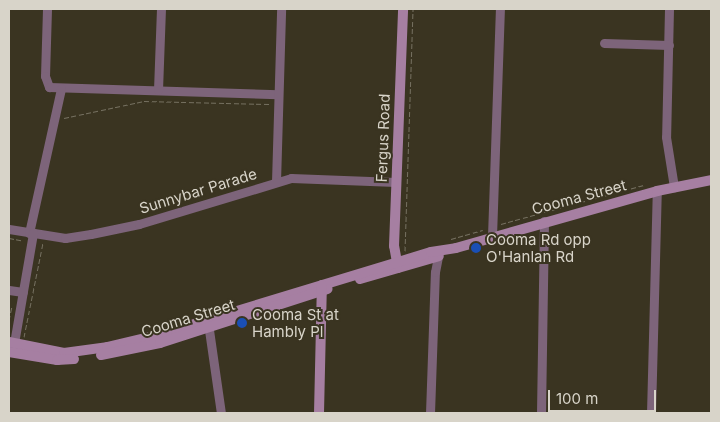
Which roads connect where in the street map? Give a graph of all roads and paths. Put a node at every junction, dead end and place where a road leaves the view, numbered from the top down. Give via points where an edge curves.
1 (47, 9) edge
2 (161, 9) edge
3 (281, 9) edge
4 (403, 9) edge
5 (413, 9) edge
6 (500, 9) edge
7 (670, 9) edge
8 (604, 43) dead end
9 (669, 46) junction
10 (61, 89) junction
11 (158, 90) junction
12 (278, 94) junction
13 (52, 120) junction
14 (711, 180) edge
15 (276, 182) junction
16 (396, 182) junction
17 (674, 187) junction
18 (656, 191) junction
19 (544, 222) junction
20 (9, 229) edge
21 (31, 233) junction
22 (492, 236) junction
23 (9, 238) edge
24 (50, 242) dead end
25 (23, 246) dead end
26 (456, 248) junction
27 (405, 251) dead end
28 (438, 256) junction
29 (427, 260) junction
30 (398, 265) junction
31 (435, 272) junction
32 (322, 287) junction
33 (16, 291) edge
34 (9, 320) edge
35 (208, 324) junction
36 (24, 338) dead end
37 (11, 347) edge
38 (220, 413) edge
39 (319, 413) edge
40 (430, 413) edge
41 (541, 413) edge
42 (651, 413) edge

1 - 10 street via 45,76 49,86
2 - 11 street
3 - 12 street
4 - 16 main road, Fergus Road
5 - 27 path
6 - 22 street
7 - 9 street
8 - 9 street
9 - 17 street via 666,137
10 - 11 street
10 - 13 street
11 - 12 street
12 - 13 path via 268,104 144,101
12 - 15 street
13 - 21 street
14 - 17 main road, Cooma Street
15 - 16 street, Sunnybar Parade via 291,178
15 - 21 street, Sunnybar Parade via 101,232 65,238
16 - 30 main road, Fergus Road via 394,246
17 - 18 main road, Cooma Street
18 - 19 main road, Cooma Street
18 - 42 street
19 - 22 main road, Cooma Street
19 - 41 street
20 - 21 street, Sunnybar Parade
21 - 33 street
22 - 26 main road, Cooma Street
23 - 25 path via 24,241
24 - 36 path via 43,241
26 - 28 main road, Cooma Street
26 - 30 main road, Cooma Street
28 - 29 main road, Cooma Street
28 - 31 street
29 - 30 main road, Cooma Street
29 - 31 street
30 - 32 main road, Cooma Street
31 - 40 street
32 - 35 main road, Cooma Street
32 - 39 main road
33 - 34 path
33 - 37 street
35 - 37 main road, Cooma Street via 146,346 77,359 56,360
35 - 38 street

